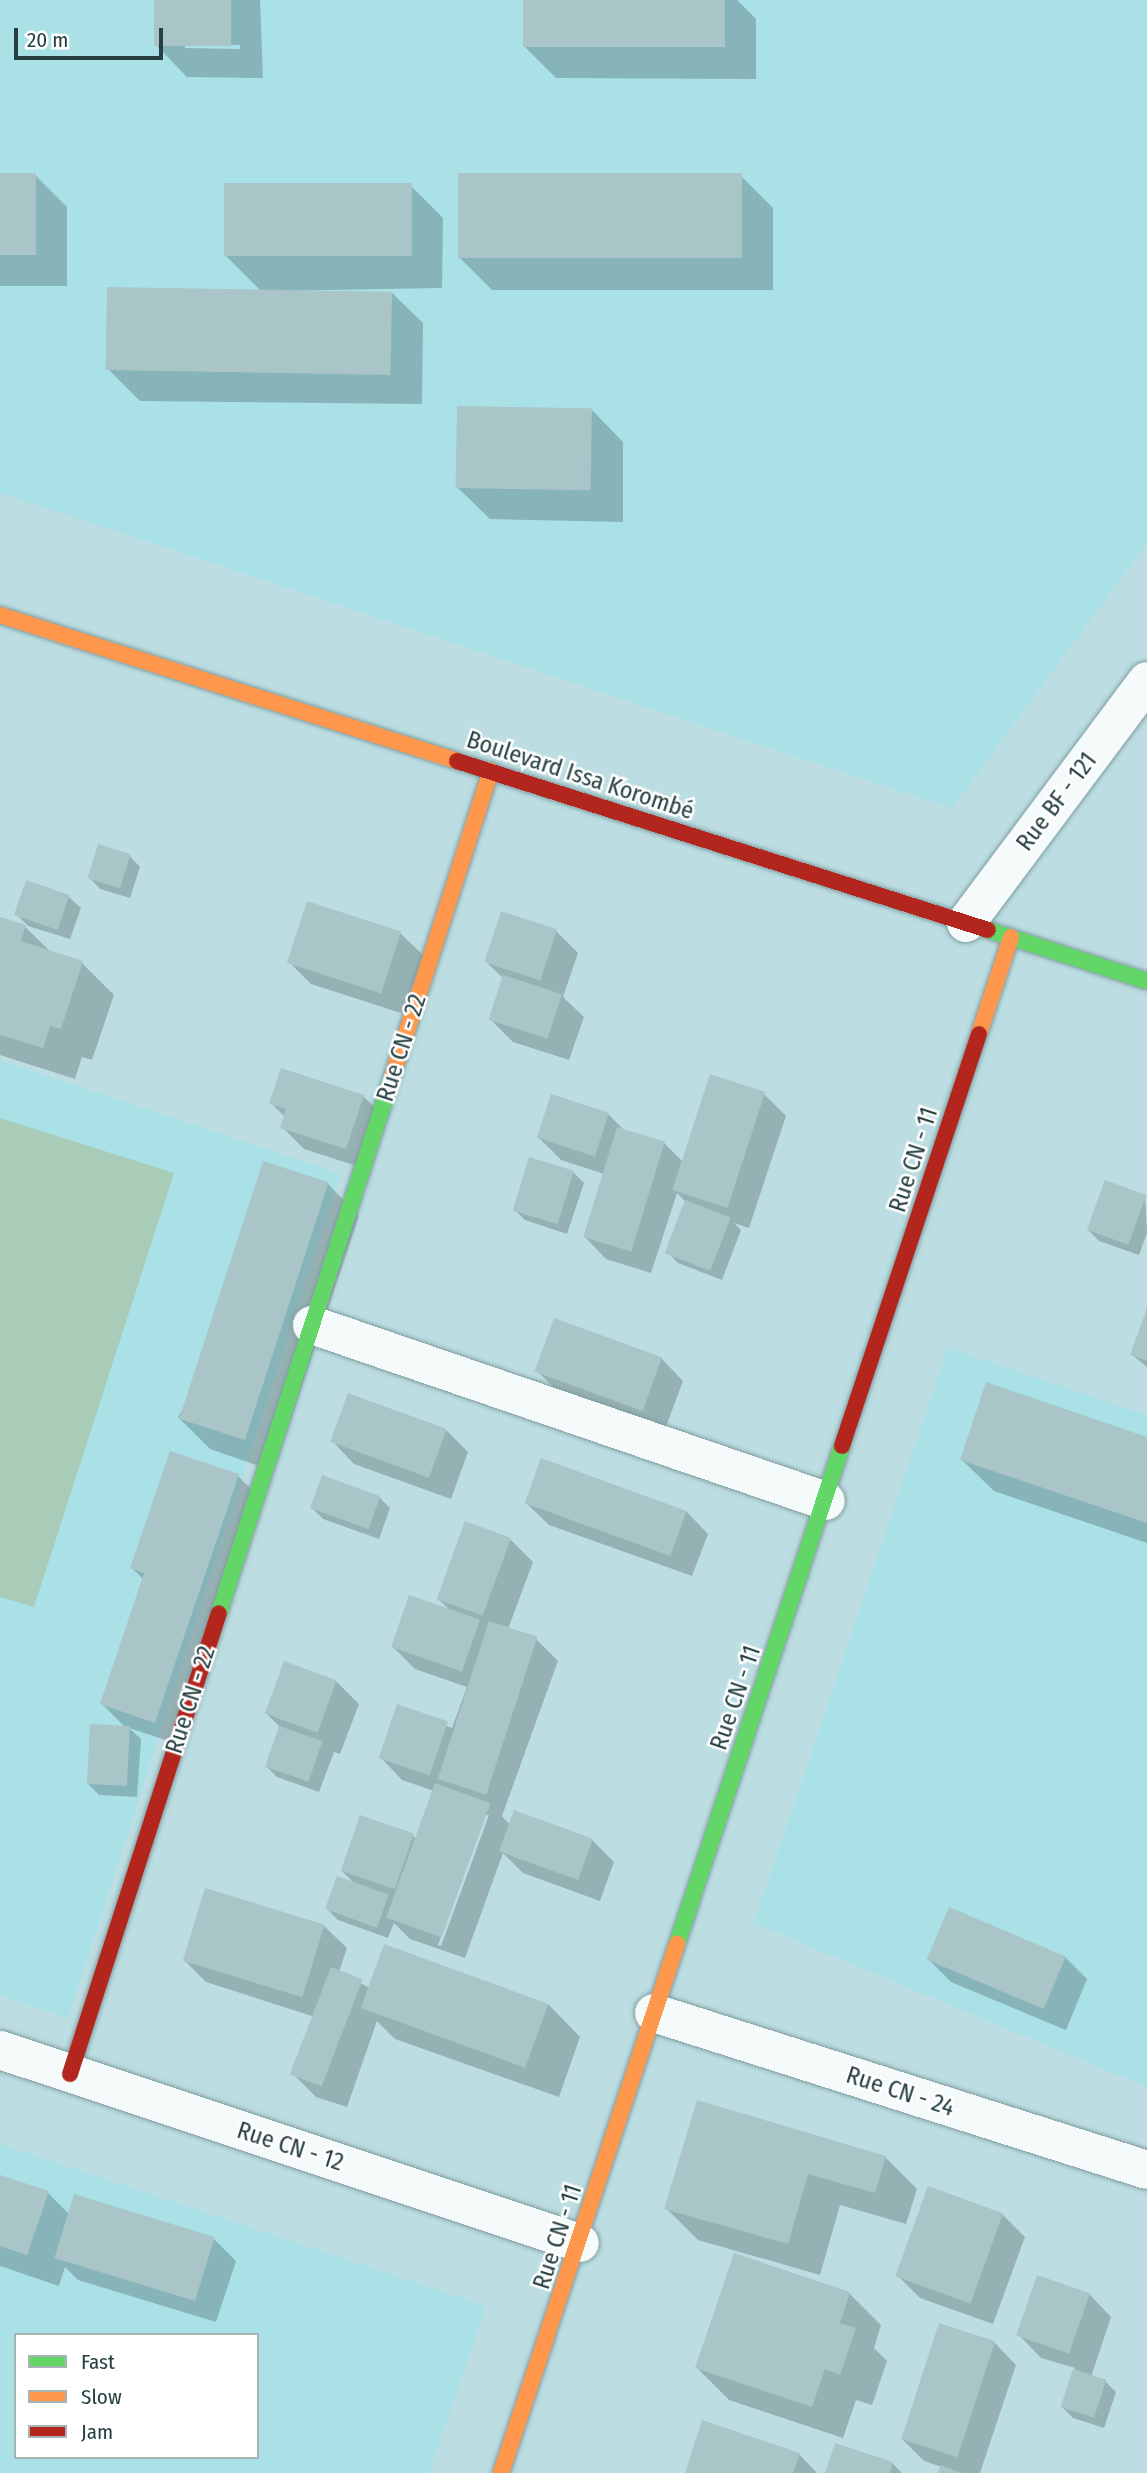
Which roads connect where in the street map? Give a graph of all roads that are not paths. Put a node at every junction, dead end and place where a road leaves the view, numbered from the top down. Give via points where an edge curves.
1 (0, 615) edge
2 (1147, 681) edge
3 (491, 771) junction
4 (966, 923) junction
5 (1011, 937) junction
6 (1147, 981) edge
7 (312, 1325) junction
8 (826, 1501) junction
9 (654, 2013) junction
10 (0, 2050) edge
11 (71, 2074) junction
12 (1147, 2171) edge
13 (580, 2243) junction
14 (501, 2473) edge

1 - 3 street, Boulevard Issa Korombé
2 - 4 street, Rue BF - 121
3 - 4 street, Boulevard Issa Korombé
3 - 7 street, Rue CN - 22
4 - 5 street, Boulevard Issa Korombé
5 - 6 street, Boulevard Issa Korombé
5 - 8 street, Rue CN - 11
7 - 8 street
7 - 11 street, Rue CN - 22
8 - 9 street, Rue CN - 11
9 - 12 street, Rue CN - 24
9 - 13 street, Rue CN - 11
10 - 11 street, Rue CN - 12
11 - 13 street, Rue CN - 12
13 - 14 street, Rue CN - 11

